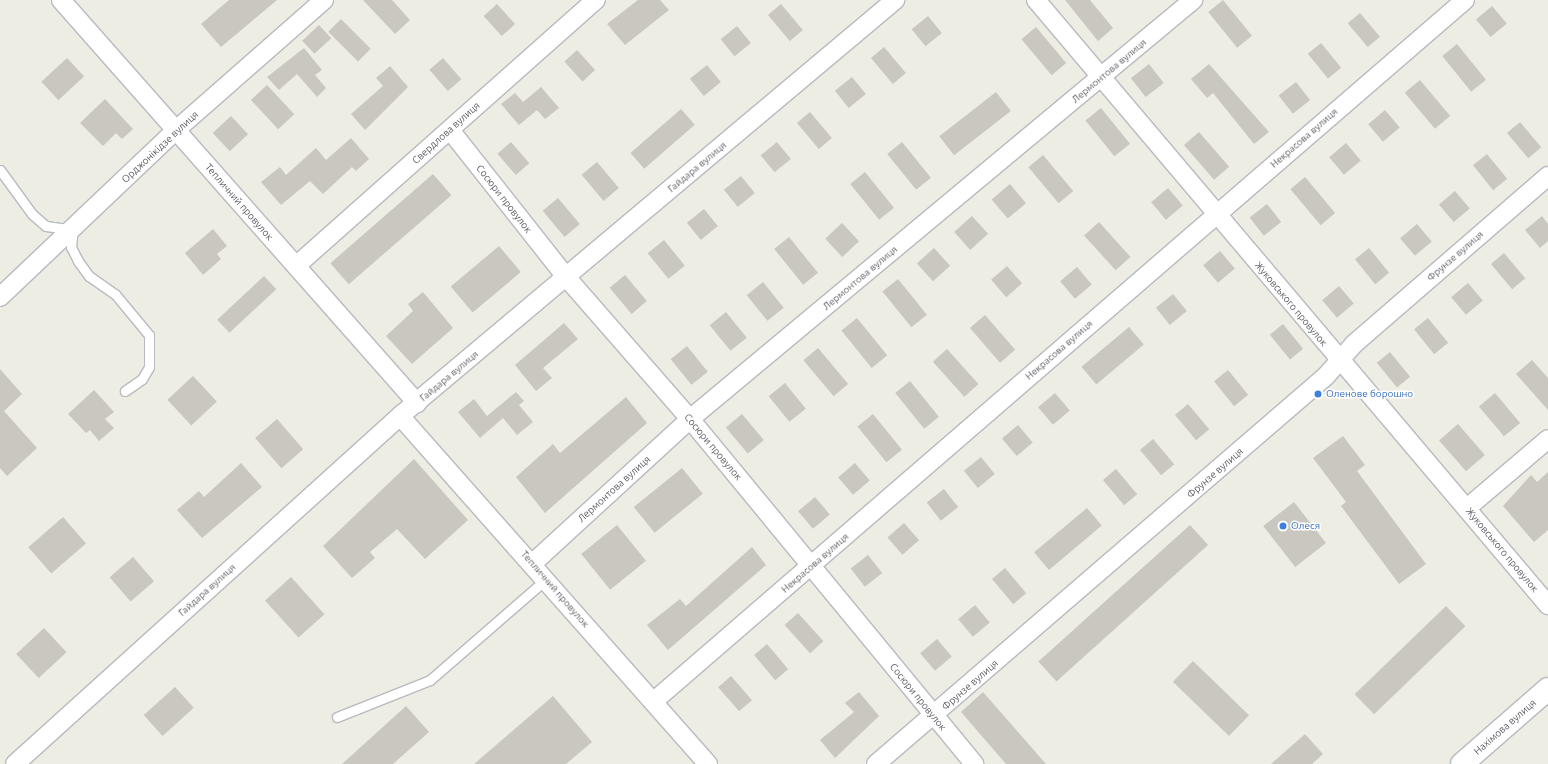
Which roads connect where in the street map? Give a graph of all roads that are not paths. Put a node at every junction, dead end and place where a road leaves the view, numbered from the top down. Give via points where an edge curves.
1 (61, 0) edge
2 (324, 0) edge
3 (596, 0) edge
4 (895, 0) edge
5 (1036, 0) edge
6 (1193, 0) edge
7 (1465, 0) edge
8 (1103, 77) junction
9 (176, 130) junction
10 (450, 130) junction
11 (0, 170) edge
12 (1548, 176) edge
13 (1215, 214) junction
14 (73, 230) junction
15 (296, 266) junction
16 (566, 278) junction
17 (0, 297) edge
18 (1339, 360) junction
19 (125, 391) dead end
20 (417, 403) junction
21 (400, 416) junction
22 (690, 419) junction
23 (1548, 439) edge
24 (1467, 508) junction
25 (533, 563) junction
26 (811, 566) junction
27 (546, 579) junction
28 (1548, 604) edge
29 (1548, 689) edge
30 (654, 701) junction
31 (337, 717) dead end
32 (934, 718) junction
33 (14, 764) edge
34 (708, 764) edge
35 (876, 764) edge
36 (974, 764) edge
37 (1462, 764) edge

1 - 9 street, Тепличний провулок
2 - 9 street, Орджонікідзе вулиця
3 - 10 street, Свердлова вулиця
4 - 16 street, Гайдара вулиця
5 - 8 street, Жуковського провулок
6 - 8 street, Лермонтова вулиця
7 - 13 street, Некрасова вулиця
8 - 13 street, Жуковського провулок
8 - 22 street, Лермонтова вулиця
9 - 14 street, Орджонікідзе вулиця
9 - 15 street, Тепличний провулок
10 - 15 street, Свердлова вулиця
10 - 16 street, Сосюри провулок
11 - 14 lane via 32,214 46,226
12 - 18 street, Фрунзе вулиця
13 - 18 street, Жуковського провулок
13 - 26 street, Некрасова вулиця
14 - 17 street, Орджонікідзе вулиця
14 - 19 lane via 71,247 78,261 89,276 115,294 150,335 149,367
15 - 20 street, Тепличний провулок
16 - 20 street, Гайдара вулиця
16 - 22 street, Сосюри провулок
18 - 24 street, Жуковського провулок
18 - 32 street, Фрунзе вулиця via 1320,381
20 - 21 street, Гайдара вулиця
21 - 25 street, Тепличний провулок
21 - 33 street, Гайдара вулиця
22 - 25 street, Лермонтова вулиця
22 - 26 street, Сосюри провулок
23 - 24 street
24 - 28 street, Жуковського провулок
25 - 27 street, Тепличний провулок
26 - 30 street, Некрасова вулиця
26 - 32 street, Сосюри провулок
27 - 30 street, Тепличний провулок
27 - 31 lane via 430,680
29 - 37 street, Нахімова вулиця
30 - 34 street, Тепличний провулок
32 - 35 street, Фрунзе вулиця
32 - 36 street, Сосюри провулок

